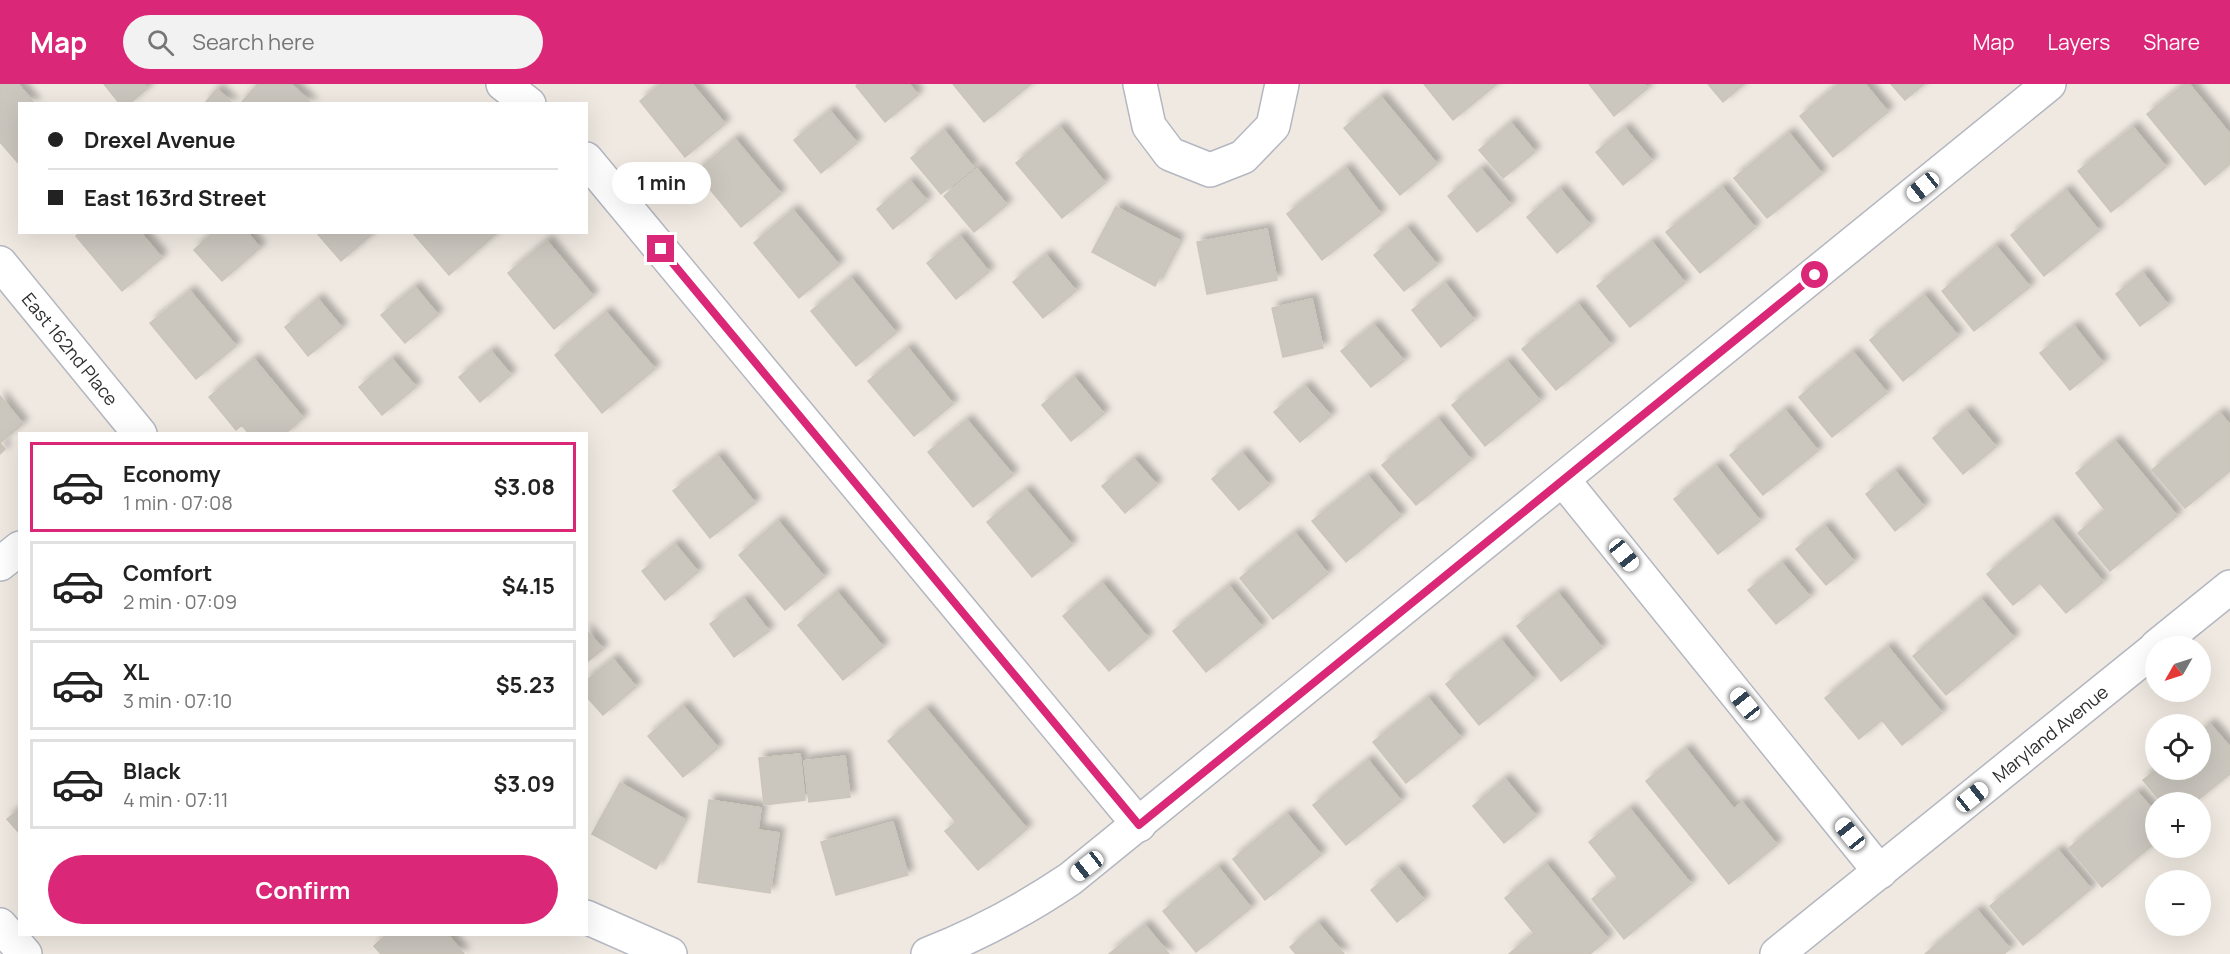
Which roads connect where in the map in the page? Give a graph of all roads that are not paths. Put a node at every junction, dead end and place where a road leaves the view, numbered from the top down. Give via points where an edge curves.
1 (503, 84) edge
2 (1140, 84) edge
3 (1282, 84) edge
4 (2049, 84) edge
5 (526, 102) edge
6 (588, 161) edge
7 (0, 263) edge
8 (138, 432) edge
9 (1564, 481) junction
10 (18, 550) edge
11 (0, 564) edge
12 (2230, 587) edge
13 (2170, 636) edge
14 (2145, 656) edge
15 (1139, 825) junction
16 (1880, 872) junction
17 (588, 918) edge
18 (0, 925) edge
19 (25, 954) edge
20 (670, 954) edge
21 (928, 954) edge
22 (1778, 954) edge

1 - 5 street
2 - 3 street via 1149,126 1170,154 1210,170 1243,157 1273,126
4 - 9 street
6 - 15 street
7 - 8 street, East 162nd Place
9 - 15 street
9 - 16 street
10 - 11 street
12 - 13 street, Maryland Avenue
14 - 16 street, Maryland Avenue
15 - 21 street via 1025,910
16 - 22 street, Maryland Avenue
17 - 20 street
18 - 19 street

